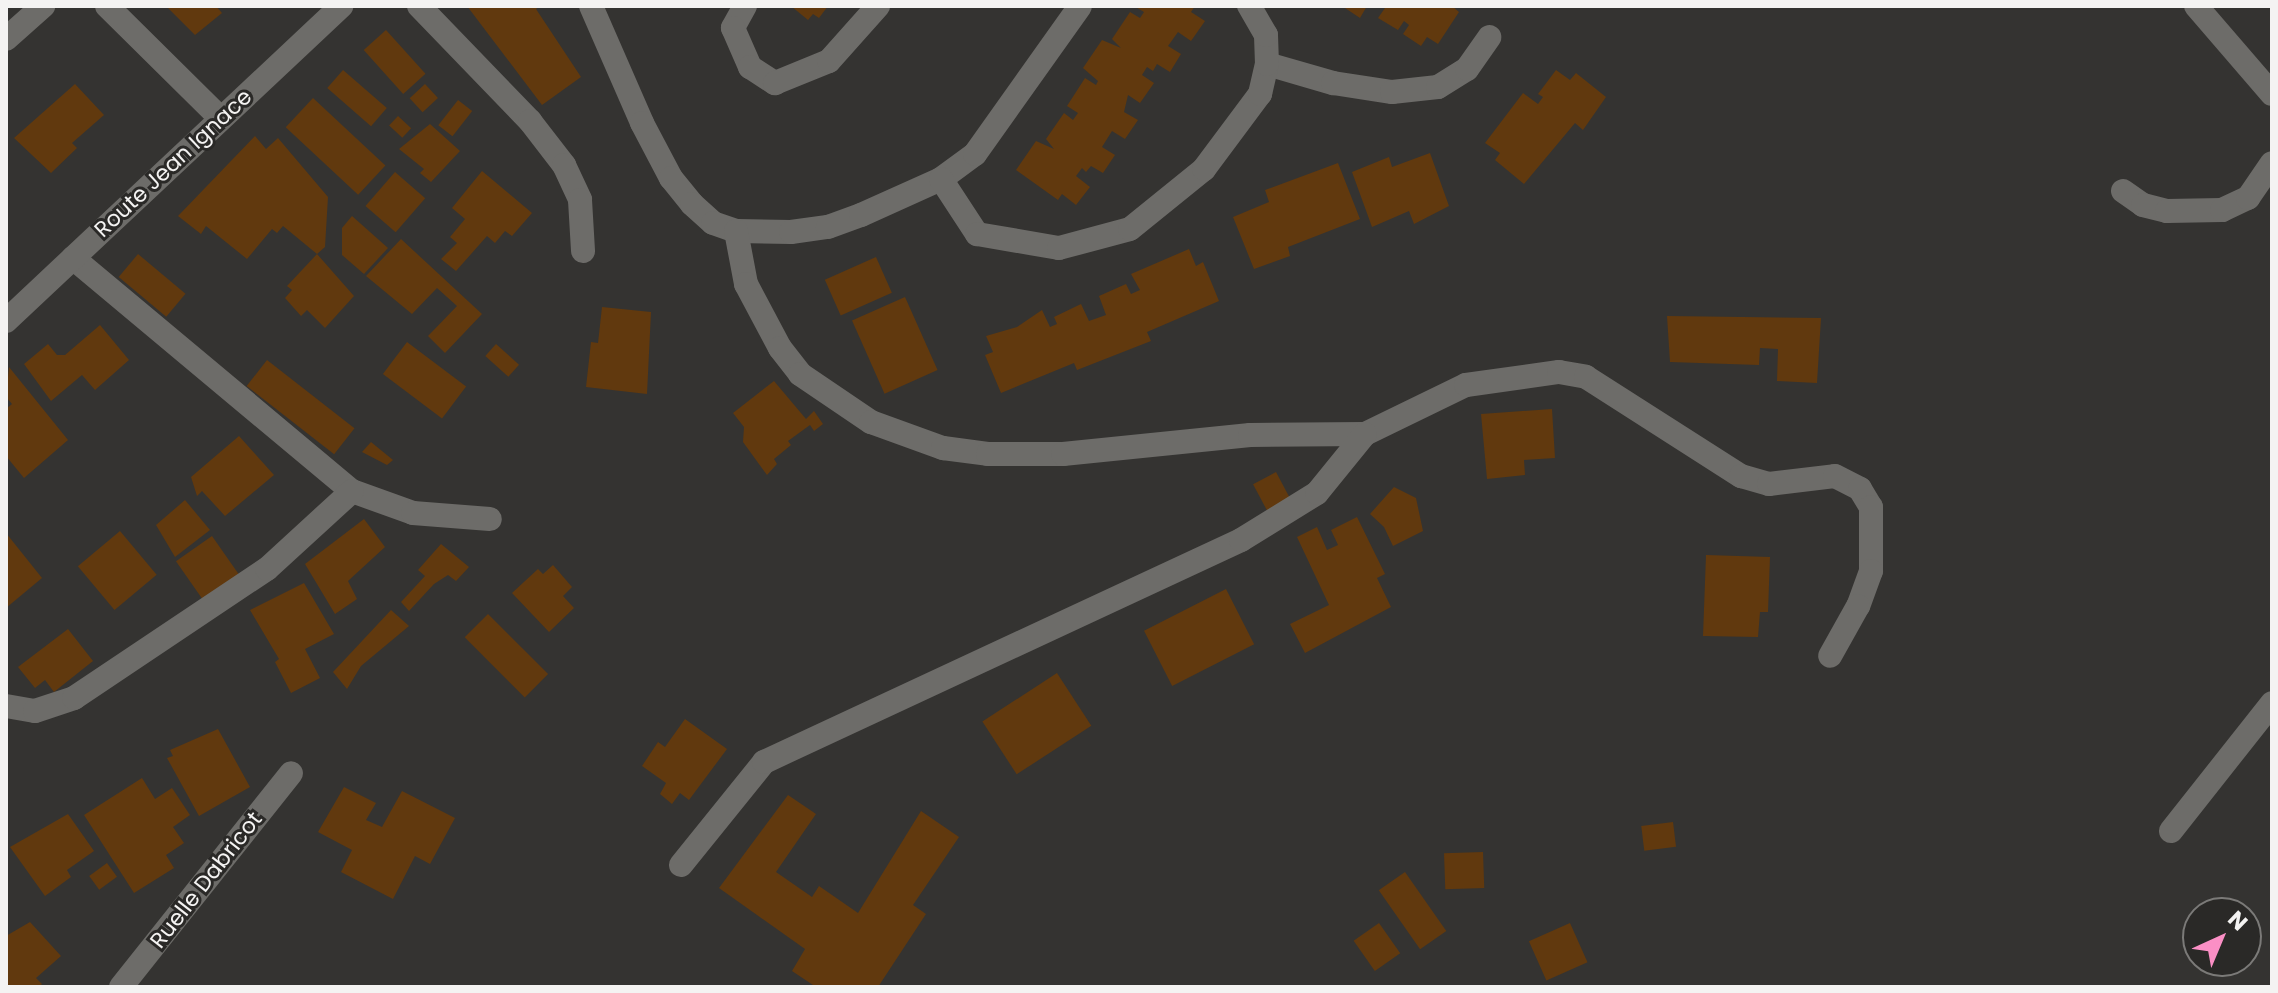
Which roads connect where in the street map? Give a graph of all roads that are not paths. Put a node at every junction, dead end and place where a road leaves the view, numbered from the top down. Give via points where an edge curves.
1 (43, 6) edge
2 (107, 6) edge
3 (341, 6) edge
4 (419, 6) edge
5 (591, 6) edge
6 (745, 6) edge
7 (878, 6) edge
8 (1080, 6) edge
9 (1249, 6) edge
10 (2196, 6) edge
11 (1489, 37) dead end
12 (6, 39) edge
13 (1267, 64) junction
14 (2272, 94) edge
15 (220, 118) junction
16 (2272, 163) edge
17 (941, 179) junction
18 (2123, 191) dead end
19 (736, 231) junction
20 (583, 251) dead end
21 (73, 258) junction
22 (6, 321) edge
23 (1365, 434) junction
24 (352, 491) junction
25 (490, 519) dead end
26 (1830, 656) dead end
27 (2272, 703) edge
28 (6, 706) edge
29 (291, 773) dead end
30 (2171, 831) dead end
31 (681, 865) dead end
32 (121, 987) edge

1 - 12 street
2 - 15 street
3 - 15 street, Route Jean Ignace
4 - 20 street via 530,121 564,165 580,200
5 - 19 street via 671,178 713,223
6 - 7 street via 733,28 750,67 775,83 829,61
8 - 17 street via 975,154
9 - 13 street via 1266,35
10 - 14 street
11 - 13 street via 1467,69 1438,87 1392,92 1333,83
13 - 17 street via 1260,94 1204,169 1130,229 1059,248 977,234
15 - 21 street, Route Jean Ignace
16 - 18 street via 2248,198 2222,210 2167,211 2143,205
17 - 19 street via 828,227
19 - 23 street via 746,284 800,374 903,437 988,454 1063,454 1250,435
21 - 22 street, Route Jean Ignace
21 - 24 street
23 - 26 street via 1466,385 1559,372 1586,377 1741,476 1769,484 1835,476 1850,480 1871,507 1871,571
23 - 31 street via 1317,493 1241,540 764,762
24 - 25 street via 413,513
24 - 28 street via 267,569 74,698 35,711
27 - 30 street
29 - 32 street, Ruelle Dabricot

